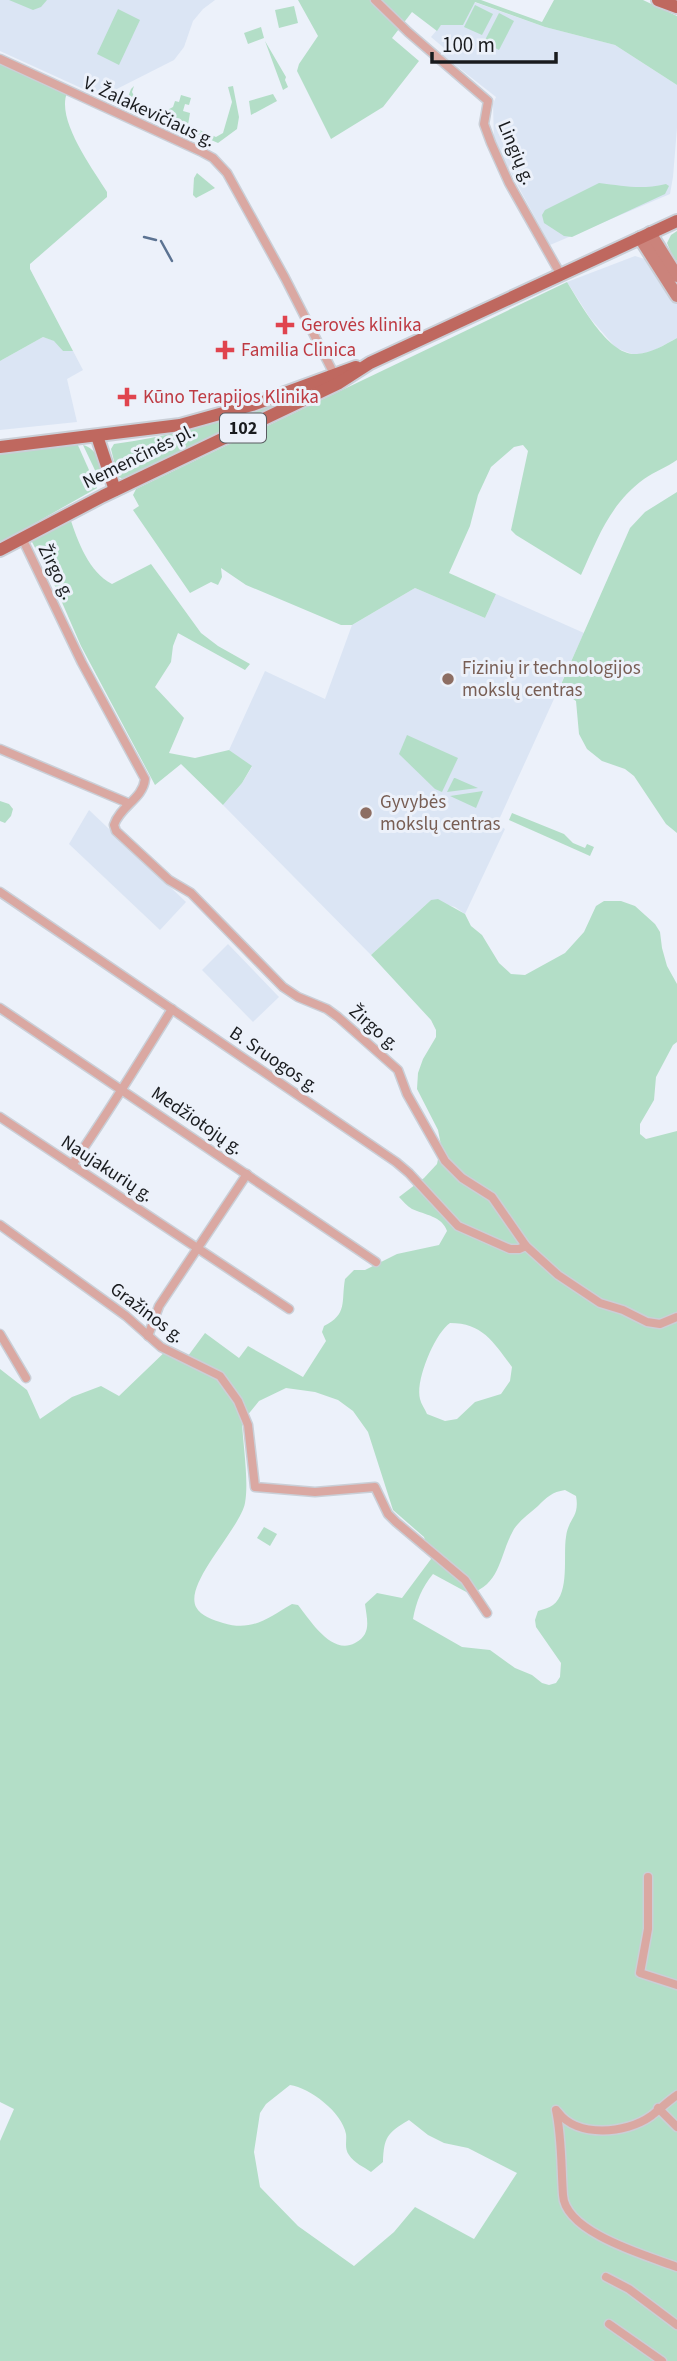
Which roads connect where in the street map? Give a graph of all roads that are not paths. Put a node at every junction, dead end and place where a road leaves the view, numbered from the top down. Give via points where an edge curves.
1 (375, 0) edge
2 (658, 0) edge
3 (677, 7) edge
4 (0, 59) edge
5 (677, 220) edge
6 (645, 235) junction
7 (561, 275) junction
8 (677, 276) edge
9 (677, 296) edge
10 (370, 363) junction
11 (334, 374) junction
12 (97, 436) junction
13 (0, 447) edge
14 (115, 490) junction
15 (22, 538) junction
16 (0, 550) edge
17 (0, 749) edge
18 (128, 803) junction
19 (0, 892) edge
20 (0, 1008) edge
21 (172, 1009) junction
22 (122, 1089) junction
23 (0, 1117) edge
24 (72, 1166) junction
25 (247, 1174) junction
26 (0, 1225) edge
27 (526, 1246) junction
28 (197, 1248) junction
29 (376, 1262) dead end
30 (289, 1309) dead end
31 (677, 1317) edge
32 (0, 1334) edge
33 (148, 1336) junction
34 (26, 1378) dead end
35 (487, 1612) dead end
36 (648, 1877) dead end
37 (677, 1985) edge
38 (677, 2095) edge
39 (658, 2108) junction
40 (677, 2127) edge
41 (677, 2267) edge
42 (606, 2277) dead end
43 (609, 2324) dead end
44 (677, 2325) edge
45 (662, 2361) edge

1 - 7 street, Lingių g. via 488,101 484,124 491,143
2 - 3 main road
4 - 11 street, V. Žalakevičiaus g. via 221,165
5 - 6 main road, Nemenčinės pl. / 102
6 - 7 main road, Nemenčinės pl. / 102
6 - 8 main road
6 - 9 main road
7 - 10 main road, Nemenčinės pl. / 102
10 - 11 main road, Nemenčinės pl. / 102
10 - 14 main road, Nemenčinės pl. / 102 via 339,383
11 - 12 main road, Nemenčinės pl. / 102 via 209,418
12 - 13 main road, Nemenčinės pl. / 102
12 - 14 main road
14 - 15 main road, Nemenčinės pl. / 102
15 - 16 main road, Nemenčinės pl. / 102
15 - 18 street, Žirgo g. via 145,779 142,790
17 - 18 street
18 - 27 street, Žirgo g. via 116,819 116,831 169,880 191,893 283,987 327,1009 398,1070 445,1161 492,1197
19 - 21 street, B. Sruogos g.
20 - 22 street, Medžiotojų g.
21 - 22 street
21 - 27 street, B. Sruogos g. via 397,1162 458,1226 510,1248
22 - 24 street
22 - 25 street, Medžiotojų g.
23 - 24 street, Naujakurių g.
24 - 28 street, Naujakurių g.
25 - 28 street
25 - 29 street, Medžiotojų g.
26 - 33 street, Gražinos g.
27 - 31 street, Žirgo g. via 600,1303 647,1322 660,1324
28 - 30 street, Naujakurių g.
28 - 33 street via 159,1306
32 - 34 street
33 - 35 street, Gražinos g. via 227,1384 248,1425 255,1487 314,1492 375,1487 388,1514 465,1580
36 - 37 street via 649,1929 640,1973
38 - 39 street
39 - 40 street
39 - 41 street via 643,2120 605,2130 575,2127 556,2110 563,2198 568,2209 596,2234
42 - 44 street
43 - 45 street

